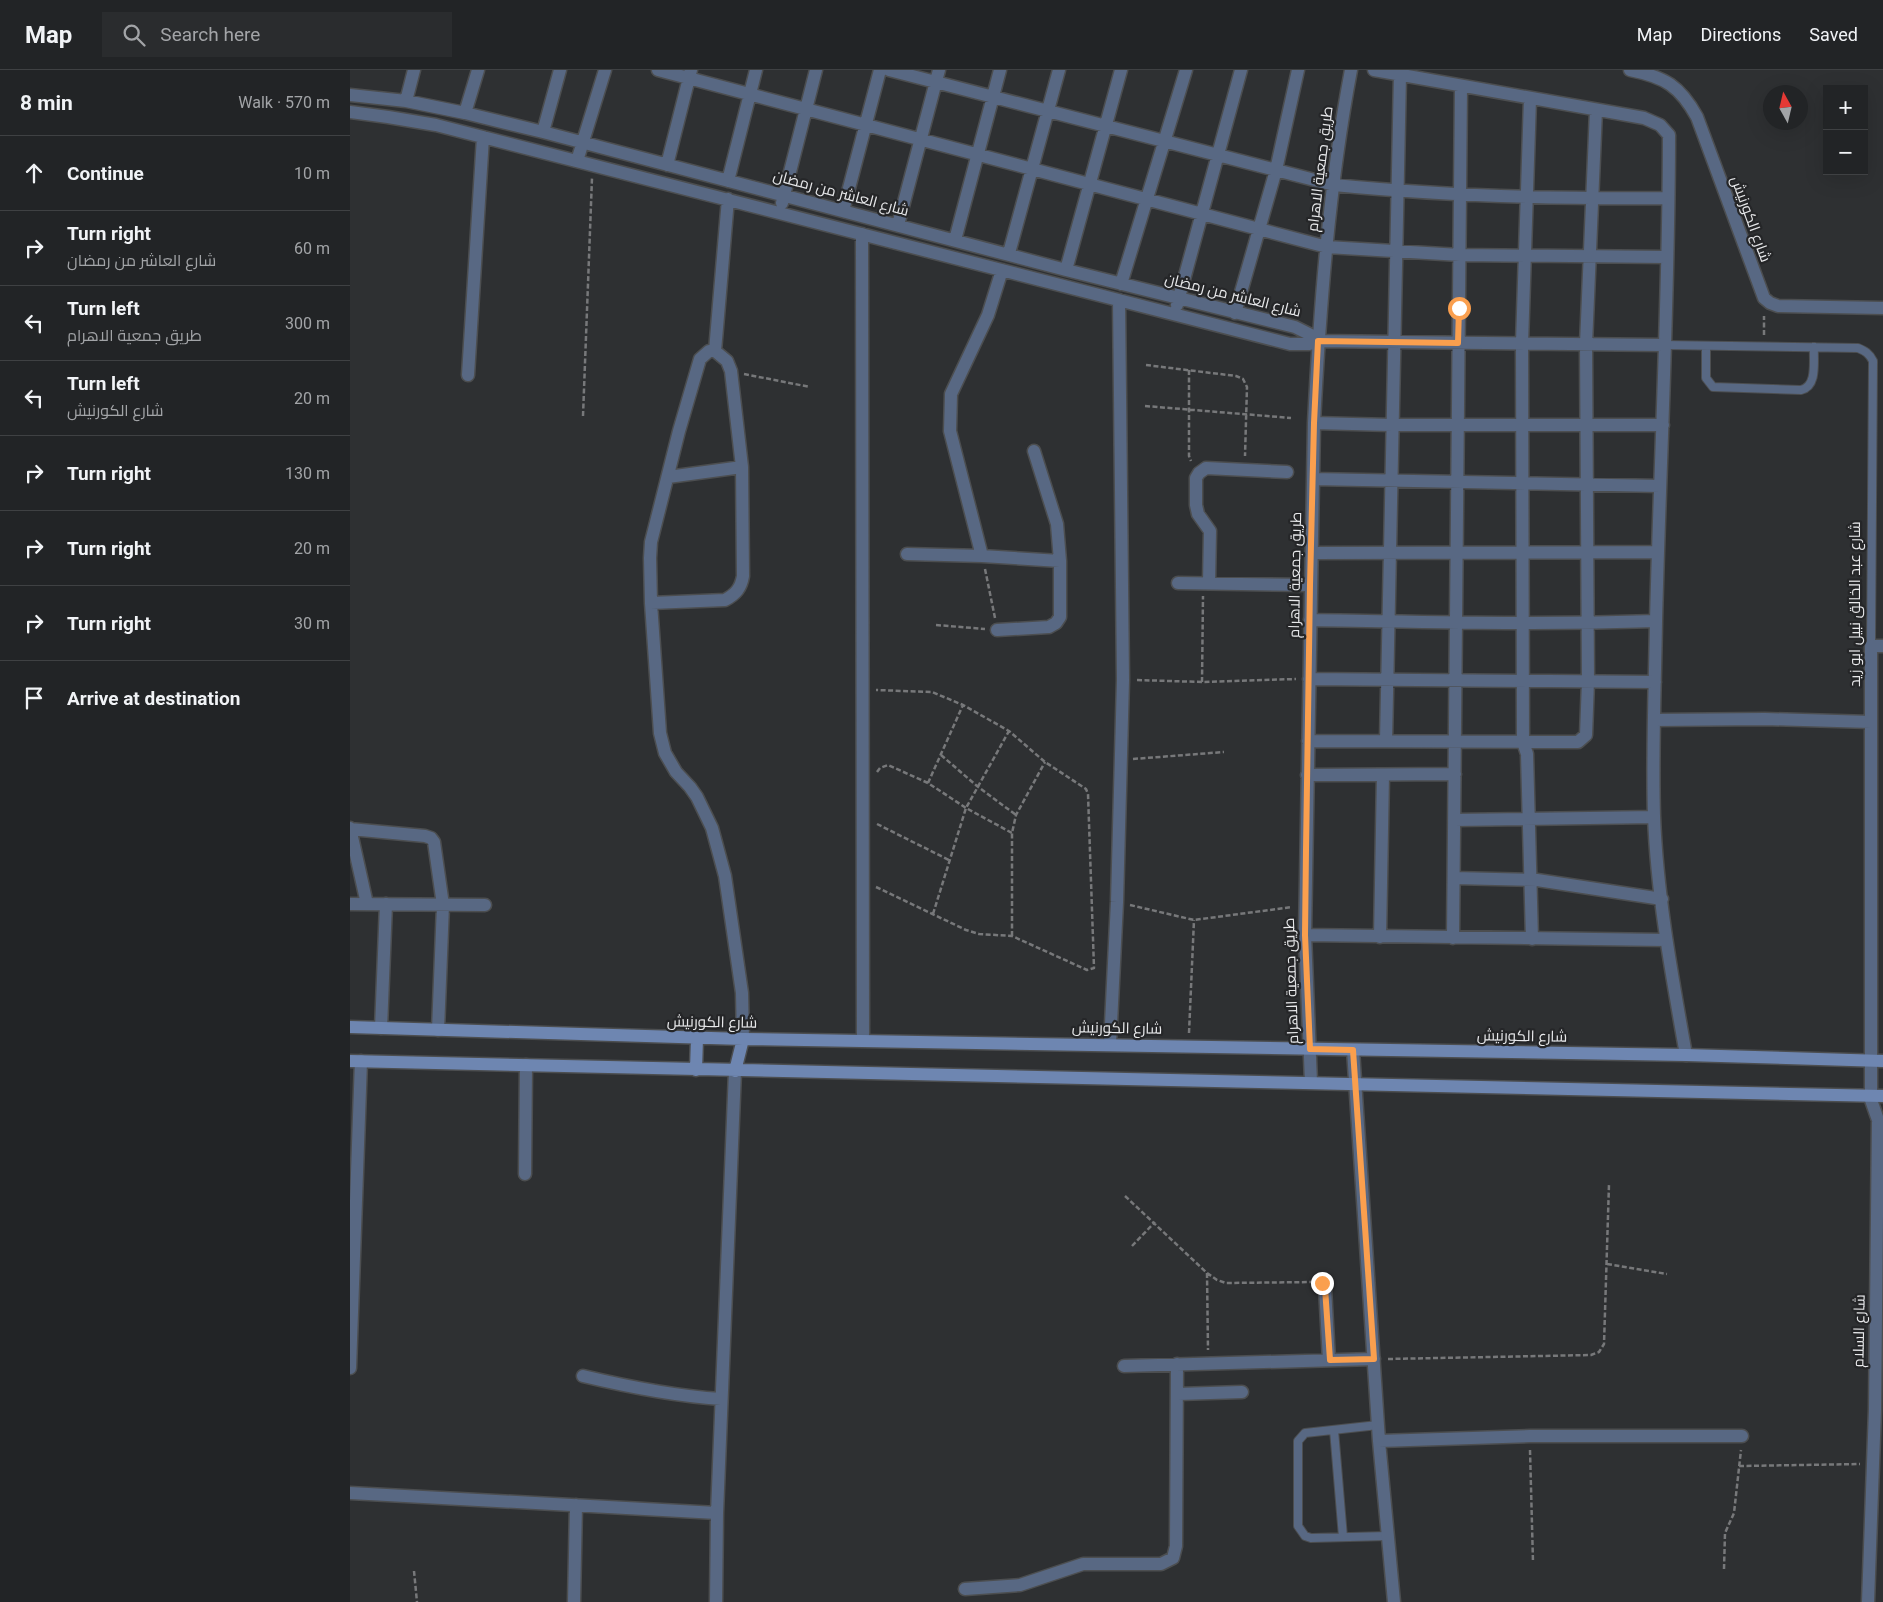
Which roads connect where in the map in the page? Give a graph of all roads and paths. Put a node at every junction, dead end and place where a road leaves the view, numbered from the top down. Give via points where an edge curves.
1 (414, 70) edge
2 (478, 70) edge
3 (560, 70) edge
4 (606, 70) edge
5 (658, 70) edge
6 (756, 70) edge
7 (816, 70) edge
8 (880, 70) edge
9 (889, 70) edge
10 (1000, 70) edge
11 (1059, 70) edge
12 (1121, 70) edge
13 (1186, 70) edge
14 (1241, 70) edge
15 (1298, 70) edge
16 (1351, 70) edge
17 (1374, 70) edge
18 (1630, 70) edge
19 (690, 74) edge
20 (1400, 75) junction
21 (937, 76) edge
22 (1461, 86) junction
23 (750, 94) junction
24 (350, 96) edge
25 (993, 97) junction
26 (1530, 99) junction
27 (406, 101) junction
28 (806, 109) junction
29 (1596, 110) junction
30 (1048, 111) junction
31 (350, 112) edge
32 (465, 112) junction
33 (866, 125) junction
34 (1106, 126) junction
35 (544, 132) junction
36 (484, 137) junction
37 (921, 140) junction
38 (1164, 141) junction
39 (583, 143) junction
40 (978, 155) junction
41 (1218, 155) junction
42 (577, 161) junction
43 (592, 165) junction
44 (667, 165) junction
45 (1032, 169) junction
46 (1276, 170) junction
47 (728, 181) junction
48 (1090, 184) junction
49 (1334, 186) junction
50 (1397, 192) junction
51 (1460, 194) junction
52 (784, 195) junction
53 (1526, 196) junction
54 (1592, 198) junction
55 (1668, 198) junction
56 (728, 199) junction
57 (1147, 200) junction
58 (842, 211) junction
59 (780, 212) junction
60 (1202, 214) junction
61 (898, 225) junction
62 (1259, 229) junction
63 (862, 234) junction
64 (955, 240) junction
65 (1327, 247) junction
66 (1396, 252) junction
67 (1008, 253) junction
68 (1460, 255) junction
69 (1525, 257) junction
70 (1666, 257) junction
71 (1590, 258) junction
72 (1002, 270) junction
73 (1066, 270) junction
74 (1121, 284) junction
75 (1179, 298) junction
76 (1119, 300) junction
77 (1883, 308) edge
78 (1235, 313) junction
79 (1174, 315) junction
80 (1764, 318) dead end
81 (1764, 340) dead end
82 (1318, 341) junction
83 (1394, 342) junction
84 (1458, 343) junction
85 (1522, 343) junction
86 (1586, 344) junction
87 (1664, 345) junction
88 (1706, 346) junction
89 (1814, 348) junction
90 (715, 351) junction
91 (1146, 366) dead end
92 (1189, 370) junction
93 (731, 371) junction
94 (468, 375) dead end
95 (810, 386) dead end
96 (1145, 406) dead end
97 (1189, 410) junction
98 (1246, 414) junction
99 (583, 416) dead end
100 (1291, 418) dead end
101 (1314, 423) junction
102 (1392, 425) junction
103 (1456, 425) junction
104 (1522, 425) junction
105 (1587, 426) junction
106 (1663, 426) junction
107 (1034, 451) dead end
108 (742, 466) junction
109 (1244, 470) junction
110 (1286, 472) dead end
111 (1199, 473) junction
112 (668, 477) junction
113 (1313, 479) junction
114 (1391, 481) junction
115 (1456, 482) junction
116 (1522, 483) junction
117 (1587, 484) junction
118 (1660, 486) junction
119 (1312, 552) junction
120 (1390, 552) junction
121 (1456, 552) junction
122 (1523, 552) junction
123 (1588, 552) junction
124 (1657, 552) junction
125 (907, 554) dead end
126 (982, 556) junction
127 (1060, 561) junction
128 (1178, 583) dead end
129 (1206, 583) junction
130 (1310, 585) junction
131 (651, 603) junction
132 (1310, 620) junction
133 (1389, 621) junction
134 (1656, 621) junction
135 (1456, 623) junction
136 (1522, 623) junction
137 (1587, 624) junction
138 (936, 625) dead end
139 (997, 630) junction
140 (1877, 646) edge
141 (1309, 679) junction
142 (1123, 680) junction
143 (1387, 680) junction
144 (1455, 680) junction
145 (1522, 681) junction
146 (1588, 681) junction
147 (1202, 682) junction
148 (1655, 682) junction
149 (862, 690) junction
150 (962, 705) junction
151 (1654, 720) junction
152 (1871, 722) junction
153 (1009, 731) junction
154 (1308, 740) junction
155 (1386, 741) junction
156 (1455, 742) junction
157 (1523, 742) junction
158 (1224, 752) dead end
159 (940, 755) junction
160 (1120, 760) junction
161 (1045, 762) junction
162 (876, 773) dead end
163 (1383, 774) junction
164 (1455, 774) junction
165 (1307, 775) junction
166 (1877, 782) edge
167 (928, 783) junction
168 (977, 786) junction
169 (966, 808) junction
170 (1016, 815) junction
171 (1654, 817) junction
172 (1528, 819) junction
173 (868, 820) dead end
174 (1454, 820) junction
175 (350, 829) edge
176 (1012, 833) junction
177 (949, 860) junction
178 (1454, 878) junction
179 (1530, 880) junction
180 (872, 885) dead end
181 (1662, 899) junction
182 (1117, 902) junction
183 (350, 904) edge
184 (367, 904) junction
185 (386, 904) junction
186 (443, 905) junction
187 (485, 905) dead end
188 (1306, 906) junction
189 (933, 914) junction
190 (1194, 920) junction
191 (1305, 935) junction
192 (1012, 936) junction
193 (1380, 936) junction
194 (1453, 938) junction
195 (1532, 939) junction
196 (1666, 940) junction
197 (1877, 953) edge
198 (350, 1027) edge
199 (381, 1028) junction
200 (438, 1030) junction
201 (698, 1038) junction
202 (743, 1039) junction
203 (863, 1040) junction
204 (1110, 1044) junction
205 (1188, 1046) junction
206 (1310, 1049) junction
207 (1353, 1050) junction
208 (1686, 1055) junction
209 (356, 1061) edge
210 (1878, 1061) edge
211 (526, 1066) junction
212 (696, 1070) junction
213 (736, 1071) junction
214 (1311, 1082) junction
215 (1356, 1083) junction
216 (1877, 1096) edge
217 (525, 1174) dead end
218 (1609, 1184) dead end
219 (1125, 1196) dead end
220 (1155, 1222) junction
221 (1132, 1246) dead end
222 (1607, 1264) junction
223 (1207, 1273) junction
224 (1668, 1274) dead end
225 (1325, 1288) joint
226 (1374, 1359) junction
227 (1330, 1360) junction
228 (1178, 1364) junction
229 (1208, 1364) junction
230 (1124, 1366) dead end
231 (350, 1368) edge
232 (583, 1376) dead end
233 (1242, 1392) dead end
234 (1178, 1394) junction
235 (721, 1400) junction
236 (1879, 1409) edge
237 (1378, 1426) junction
238 (1334, 1430) junction
239 (1530, 1436) junction
240 (1742, 1436) dead end
241 (1379, 1442) junction
242 (1873, 1464) junction
243 (350, 1493) edge
244 (576, 1505) junction
245 (717, 1513) junction
246 (1388, 1536) junction
247 (1343, 1537) junction
248 (1533, 1562) dead end
249 (1724, 1569) dead end
250 (414, 1571) dead end
251 (965, 1589) dead end
252 (417, 1602) edge
253 (574, 1602) edge
254 (716, 1602) edge
255 (1394, 1602) edge
256 (1868, 1602) edge

1 - 27 street
2 - 32 street
3 - 35 street
4 - 39 street
5 - 19 street
6 - 23 street
7 - 28 street
8 - 33 street
9 - 21 street
10 - 25 street
11 - 30 street
12 - 34 street
13 - 38 street
14 - 41 street
15 - 46 street
16 - 49 street, طريق جمعية الاهرام
17 - 20 street
18 - 77 street, شارع الكورنيش via 1652,74 1666,81 1680,92 1697,117 1764,298 1778,306
19 - 23 street
19 - 44 street
20 - 22 street
20 - 50 street
21 - 25 street
21 - 37 street
22 - 26 street
22 - 51 street
23 - 28 street
23 - 47 street
24 - 27 street, شارع العاشر من رمضان
25 - 30 street
25 - 40 street
26 - 29 street
26 - 53 street
27 - 32 street, شارع العاشر من رمضان
28 - 33 street
28 - 52 street
29 - 54 street
29 - 55 street via 1654,121 1669,135
30 - 34 street
30 - 45 street
31 - 36 street via 436,125
32 - 35 street, شارع العاشر من رمضان
33 - 37 street
33 - 58 street
34 - 38 street
34 - 48 street
35 - 39 street, شارع العاشر من رمضان
36 - 42 street
36 - 94 street
37 - 40 street
37 - 61 street
38 - 41 street
38 - 57 street
39 - 42 street
39 - 44 street, شارع العاشر من رمضان
40 - 45 street
40 - 64 street
41 - 46 street
41 - 60 street
42 - 43 street
43 - 56 street
43 - 99 path
44 - 47 street, شارع العاشر من رمضان
45 - 48 street
45 - 67 street
46 - 49 street
46 - 62 street
47 - 52 street, شارع العاشر من رمضان
48 - 57 street
48 - 73 street
49 - 50 street
49 - 65 street, طريق جمعية الاهرام
50 - 51 street
50 - 66 street
51 - 53 street
51 - 68 street
52 - 58 street, شارع العاشر من رمضان
52 - 59 street
53 - 54 street
53 - 69 street
54 - 55 street
54 - 71 street
55 - 70 street
56 - 59 street
56 - 90 street
57 - 60 street
57 - 74 street
58 - 61 street, شارع العاشر من رمضان
59 - 63 street
60 - 62 street
60 - 75 street
61 - 64 street, شارع العاشر من رمضان
62 - 65 street
62 - 78 street
63 - 72 street
63 - 149 street
64 - 67 street, شارع العاشر من رمضان
65 - 66 street
65 - 82 street, طريق جمعية الاهرام
66 - 68 street
66 - 83 street
67 - 73 street, شارع العاشر من رمضان
68 - 69 street
68 - 84 street
69 - 71 street
69 - 85 street
70 - 71 street
70 - 87 street
71 - 86 street
72 - 76 street
72 - 126 street via 988,315 952,394 950,411 950,431
73 - 74 street, شارع العاشر من رمضان
74 - 75 street, شارع العاشر من رمضان
75 - 78 street, شارع العاشر من رمضان
75 - 79 street
76 - 79 street
76 - 142 street
78 - 82 street, شارع العاشر من رمضان via 1296,328
79 - 82 street via 1290,344
80 - 81 path
82 - 83 street
82 - 101 street, طريق جمعية الاهرام
83 - 84 street
83 - 102 street
84 - 85 street
84 - 103 street
85 - 86 street
85 - 104 street
86 - 87 street
86 - 105 street
87 - 88 lane, شارع عبد الخالق نبيل ابو زيد
87 - 106 street
88 - 89 lane, شارع عبد الخالق نبيل ابو زيد
88 - 89 lane via 1706,378 1713,387 1801,390 1812,380
89 - 140 lane, شارع عبد الخالق نبيل ابو زيد via 1858,348 1866,351 1873,361
90 - 93 street via 727,361
90 - 112 street via 709,351 700,359
91 - 92 path
92 - 97 path
92 - 98 path via 1243,379 1247,387
93 - 95 path
93 - 108 street
96 - 97 path
97 - 98 path
97 - 111 path via 1189,456
98 - 100 path
98 - 109 path
101 - 102 street
101 - 113 street, طريق جمعية الاهرام
102 - 103 street
102 - 114 street
103 - 104 street
103 - 115 street
104 - 105 street
104 - 116 street
105 - 106 street
105 - 117 street
106 - 118 street
107 - 127 street via 1057,524
108 - 112 street
108 - 131 street via 743,576 736,594 725,600
109 - 110 street
109 - 111 street via 1206,468
111 - 129 street via 1196,478 1196,505 1198,514 1210,531
112 - 131 street via 651,542
113 - 114 street
113 - 119 street, طريق جمعية الاهرام
114 - 115 street
114 - 120 street
115 - 116 street
115 - 121 street
116 - 117 street
116 - 122 street
117 - 118 street
117 - 123 street
118 - 124 street
119 - 120 street
119 - 130 street, طريق جمعية الاهرام
120 - 121 street
120 - 133 street
121 - 122 street
121 - 135 street
122 - 123 street
122 - 136 street
123 - 124 street
123 - 137 street
124 - 134 street
125 - 126 street
126 - 127 street
126 - 139 path
127 - 139 street via 1061,606 1056,623 1049,627
128 - 129 street
129 - 130 street
129 - 147 path
130 - 132 street, طريق جمعية الاهرام
131 - 202 street via 660,733 665,753 690,787 712,828 725,876 742,993
132 - 133 street
132 - 141 street, طريق جمعية الاهرام
133 - 135 street
133 - 143 street
134 - 137 street
134 - 148 street
135 - 136 street
135 - 144 street
136 - 137 street
136 - 145 street
137 - 146 street
138 - 139 path
140 - 152 street, شارع عبد الخالق نبيل ابو زيد
141 - 143 street
141 - 147 path
141 - 154 street, طريق جمعية الاهرام
142 - 147 path
142 - 160 street
143 - 144 street
143 - 155 street
144 - 145 street
144 - 156 street
145 - 146 street
145 - 157 street
146 - 148 street
146 - 157 street via 1583,740
148 - 151 street
149 - 150 path via 932,692
149 - 203 street
150 - 153 path
150 - 159 path
151 - 152 street
151 - 171 street
152 - 166 street, شارع عبد الخالق نبيل ابو زيد
153 - 161 path
153 - 168 path
154 - 155 street
154 - 165 street, طريق جمعية الاهرام
155 - 156 street
156 - 157 street
156 - 164 street
157 - 172 street via 1527,754
158 - 160 path
159 - 167 path
159 - 168 path
160 - 182 street
161 - 170 path
161 - 192 path via 1083,785 1088,794 1094,968 1087,970
162 - 167 path via 888,765
163 - 164 street
163 - 165 street
163 - 193 street
164 - 174 street
165 - 188 street, طريق جمعية الاهرام
166 - 197 street, شارع عبد الخالق نبيل ابو زيد
167 - 169 path
168 - 169 path
168 - 170 path
169 - 176 path
169 - 177 path
170 - 176 path
171 - 172 street
171 - 181 street
172 - 174 street
172 - 179 street
173 - 177 path
174 - 178 street
175 - 184 street
175 - 186 street via 431,838 436,848
176 - 192 path
177 - 189 path
178 - 179 street
178 - 194 street
179 - 181 street
179 - 195 street
180 - 189 path
181 - 196 street
182 - 190 path
182 - 204 street
183 - 184 street
184 - 185 street
185 - 186 street
185 - 199 street
186 - 187 street
186 - 200 street
188 - 190 path
188 - 191 street, طريق جمعية الاهرام
189 - 192 path via 979,934
190 - 205 path
191 - 193 street
191 - 206 street, طريق جمعية الاهرام
193 - 194 street
194 - 195 street
195 - 196 street
196 - 208 street
197 - 210 street, شارع عبد الخالق نبيل ابو زيد
198 - 199 main road, شارع الكورنيش
199 - 200 main road, شارع الكورنيش
200 - 201 main road, شارع الكورنيش
201 - 202 main road, شارع الكورنيش
201 - 212 main road
202 - 203 main road, شارع الكورنيش
202 - 213 main road
203 - 204 main road, شارع الكورنيش
204 - 205 main road, شارع الكورنيش
205 - 206 main road, شارع الكورنيش
206 - 207 main road, شارع الكورنيش
206 - 214 street, طريق جمعية الاهرام
207 - 208 main road, شارع الكورنيش
207 - 215 street
208 - 210 main road, شارع الكورنيش
209 - 211 main road
209 - 231 street
210 - 216 street, شارع السلام
211 - 212 main road
211 - 217 street
212 - 213 main road
213 - 214 main road
213 - 235 street
214 - 215 main road
215 - 216 main road
215 - 226 street
216 - 236 street, شارع السلام via 1872,1103 1878,1120
218 - 222 path
219 - 220 path
220 - 221 path
220 - 223 path
222 - 224 path
222 - 226 path via 1604,1344 1599,1352 1591,1355
223 - 225 path via 1226,1282 1319,1282
223 - 229 path
225 - 227 street
226 - 227 street
226 - 237 street
227 - 229 street
228 - 229 street
228 - 230 street
228 - 234 street
232 - 235 street via 686,1397
233 - 234 street
234 - 251 street via 1176,1546 1173,1558 1161,1564 1083,1564 1020,1584
235 - 245 street
236 - 242 street, شارع السلام
237 - 238 lane
237 - 241 street
238 - 247 lane
238 - 247 lane via 1305,1433 1298,1441 1298,1526 1305,1536 1311,1538
239 - 240 street
239 - 241 street
239 - 248 path
241 - 246 street
242 - 249 path via 1740,1466 1734,1513 1725,1532
242 - 256 street, شارع السلام
243 - 244 street
244 - 245 street
244 - 253 street
245 - 254 street
246 - 247 lane
246 - 255 street
250 - 252 path

